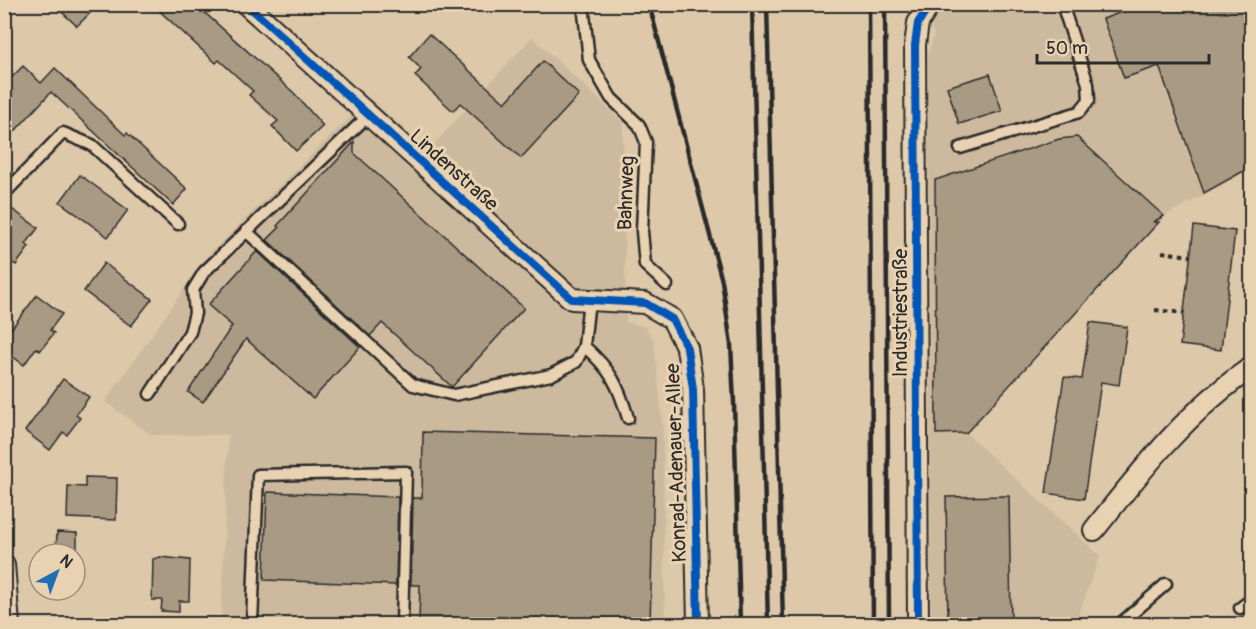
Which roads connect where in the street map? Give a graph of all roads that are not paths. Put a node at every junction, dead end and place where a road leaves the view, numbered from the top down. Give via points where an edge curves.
1 (246, 4) edge
2 (583, 4) edge
3 (930, 4) edge
4 (1062, 4) edge
5 (369, 115) junction
6 (960, 148) dead end
7 (4, 194) edge
8 (178, 224) dead end
9 (246, 231) junction
10 (667, 285) dead end
11 (589, 300) junction
12 (660, 310) joint
13 (584, 346) junction
14 (1251, 367) edge
15 (150, 394) dead end
16 (628, 418) dead end
17 (1094, 530) dead end
18 (4, 565) edge
19 (1166, 584) dead end
20 (1251, 599) edge
21 (1240, 608) dead end
22 (9, 624) edge
23 (252, 624) edge
24 (402, 624) edge
25 (698, 624) edge
26 (918, 624) edge
27 (1120, 624) edge

1 - 5 street, Lindenstraße
2 - 10 lane, Bahnweg via 589,60 611,98 639,125 646,142 642,231 645,265
3 - 26 street, Industriestraße via 918,23 915,45
4 - 6 lane via 1088,84 1089,99 1079,112
5 - 9 lane
5 - 11 street, Lindenstraße via 572,299
7 - 8 lane via 63,133 93,145
9 - 13 lane via 413,385 454,395 551,375 576,362
9 - 15 lane via 204,272 193,290 195,313 190,332
11 - 12 street, Lindenstraße via 645,303
11 - 13 lane
12 - 25 street, Konrad-Adenauer-Allee via 672,319 687,348 693,389
13 - 16 lane via 619,385
14 - 17 street via 1156,452
18 - 22 street
19 - 27 lane
20 - 21 lane
23 - 24 lane via 258,475 406,472

